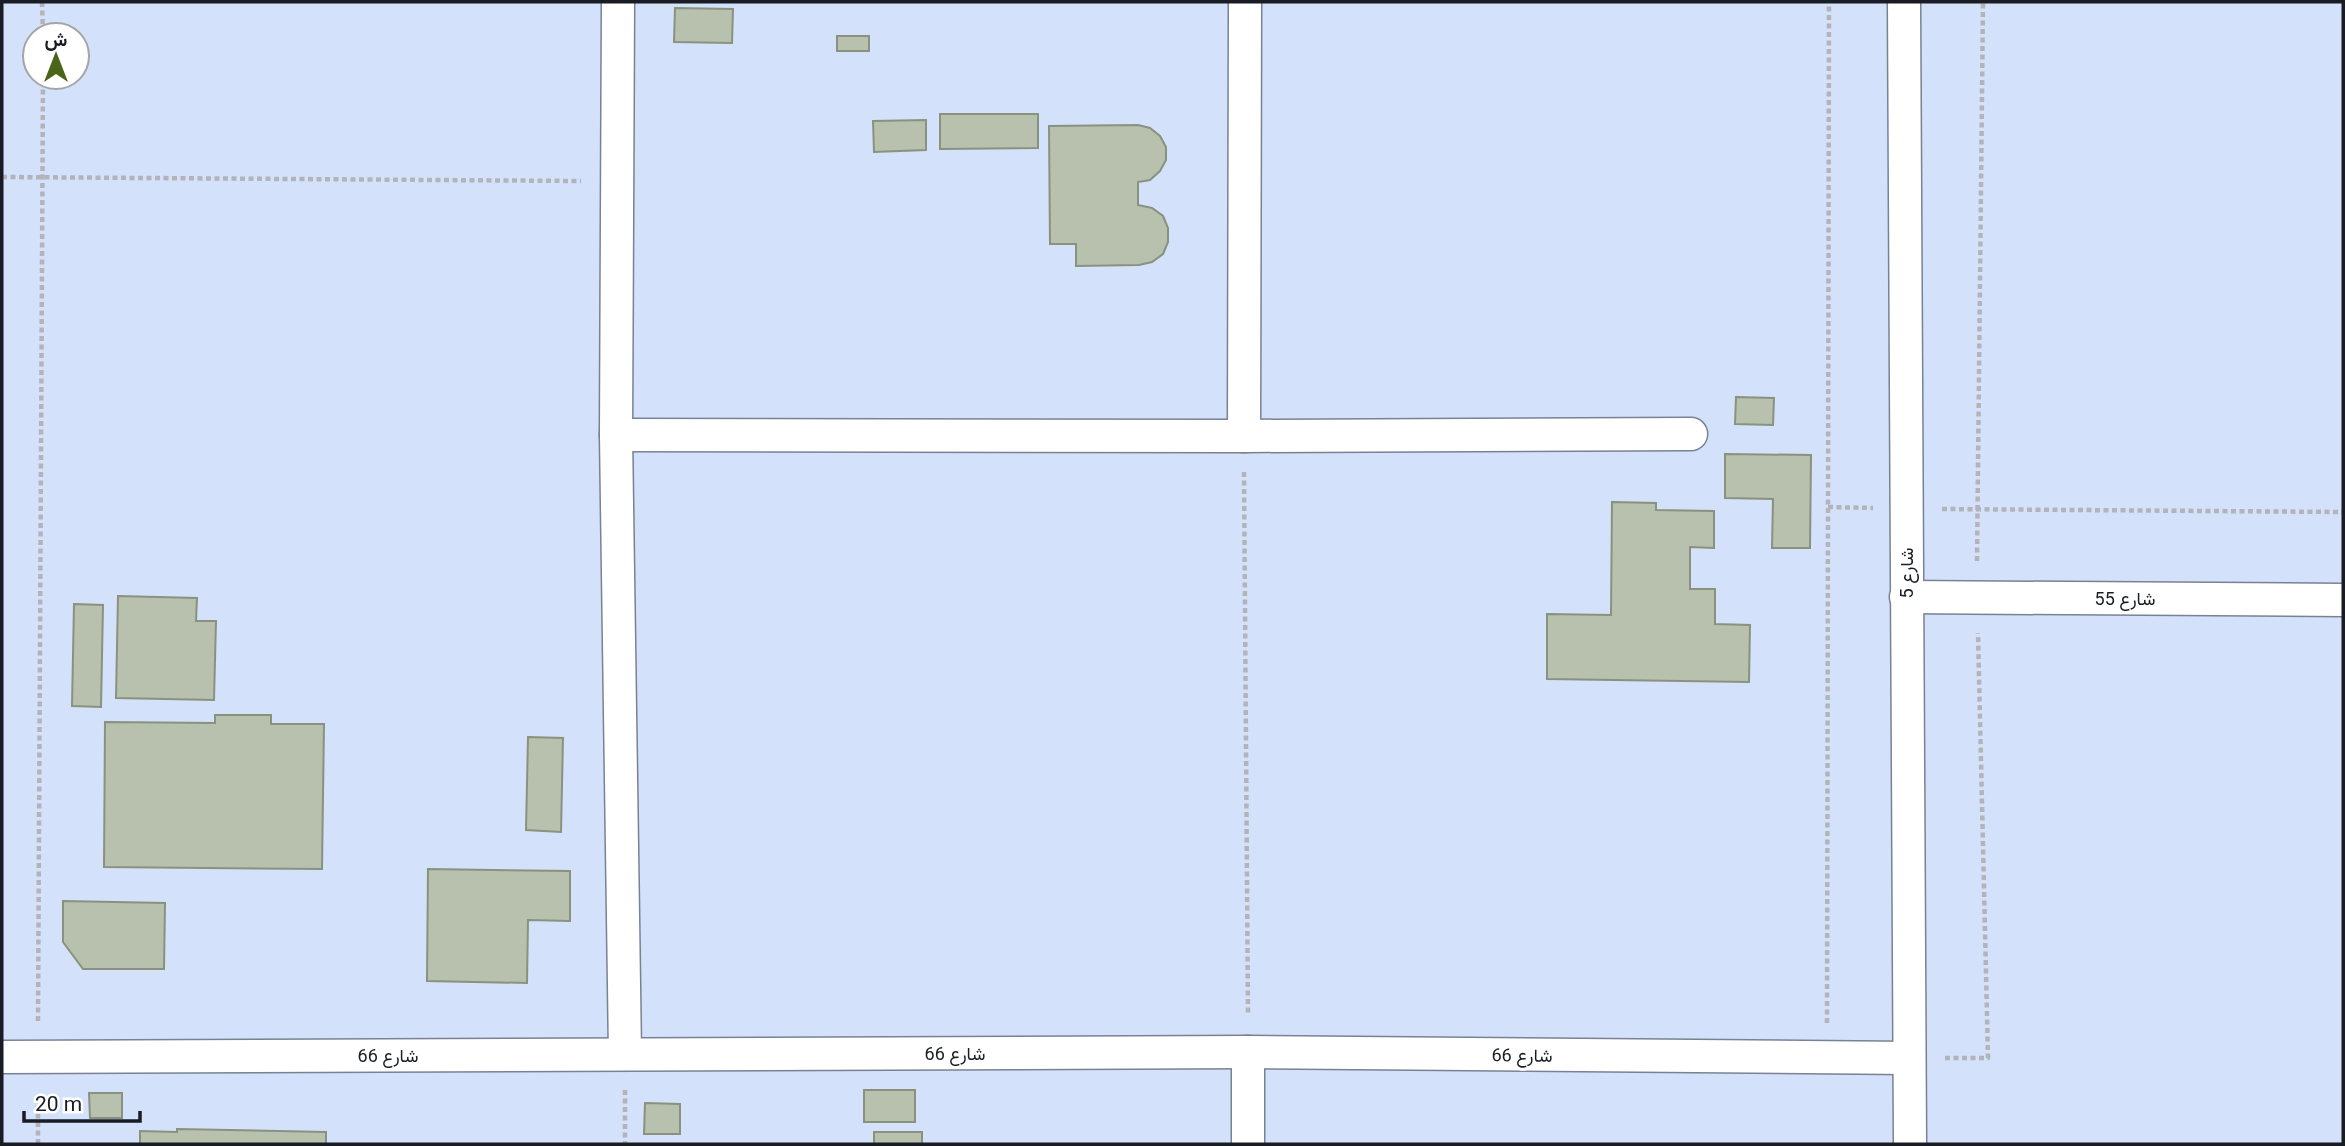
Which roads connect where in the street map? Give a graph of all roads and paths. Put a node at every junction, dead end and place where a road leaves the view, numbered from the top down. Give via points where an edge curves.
1 (43, 2) edge
2 (618, 2) edge
3 (1245, 2) edge
4 (1829, 2) edge
5 (1904, 2) edge
6 (43, 21) edge
7 (43, 91) edge
8 (2, 177) edge
9 (43, 178) junction
10 (617, 182) junction
11 (1692, 434) dead end
12 (616, 435) junction
13 (1244, 436) junction
14 (1828, 507) junction
15 (1906, 509) junction
16 (2343, 512) edge
17 (1906, 597) junction
18 (2343, 600) edge
19 (1248, 1052) junction
20 (625, 1054) junction
21 (2, 1056) edge
22 (38, 1056) junction
23 (1826, 1058) junction
24 (1909, 1058) junction
25 (38, 1144) edge
26 (625, 1144) edge
27 (1248, 1144) edge
28 (1910, 1144) edge

1 - 6 path
2 - 10 street
3 - 13 street
4 - 14 path
5 - 15 street, شارع 5
7 - 9 path
8 - 9 path
9 - 10 path
9 - 22 path
10 - 12 street
11 - 13 street
12 - 13 street
12 - 20 street
13 - 19 path
14 - 15 path
14 - 23 path
15 - 16 path
15 - 17 street, شارع 5
17 - 18 street, شارع 55
17 - 24 street, شارع 5
19 - 20 street, شارع 66
19 - 23 street, شارع 66
19 - 27 street
20 - 22 street, شارع 66
20 - 26 path
21 - 22 street, شارع 66
22 - 25 path
23 - 24 street, شارع 66
24 - 28 street, شارع 5

